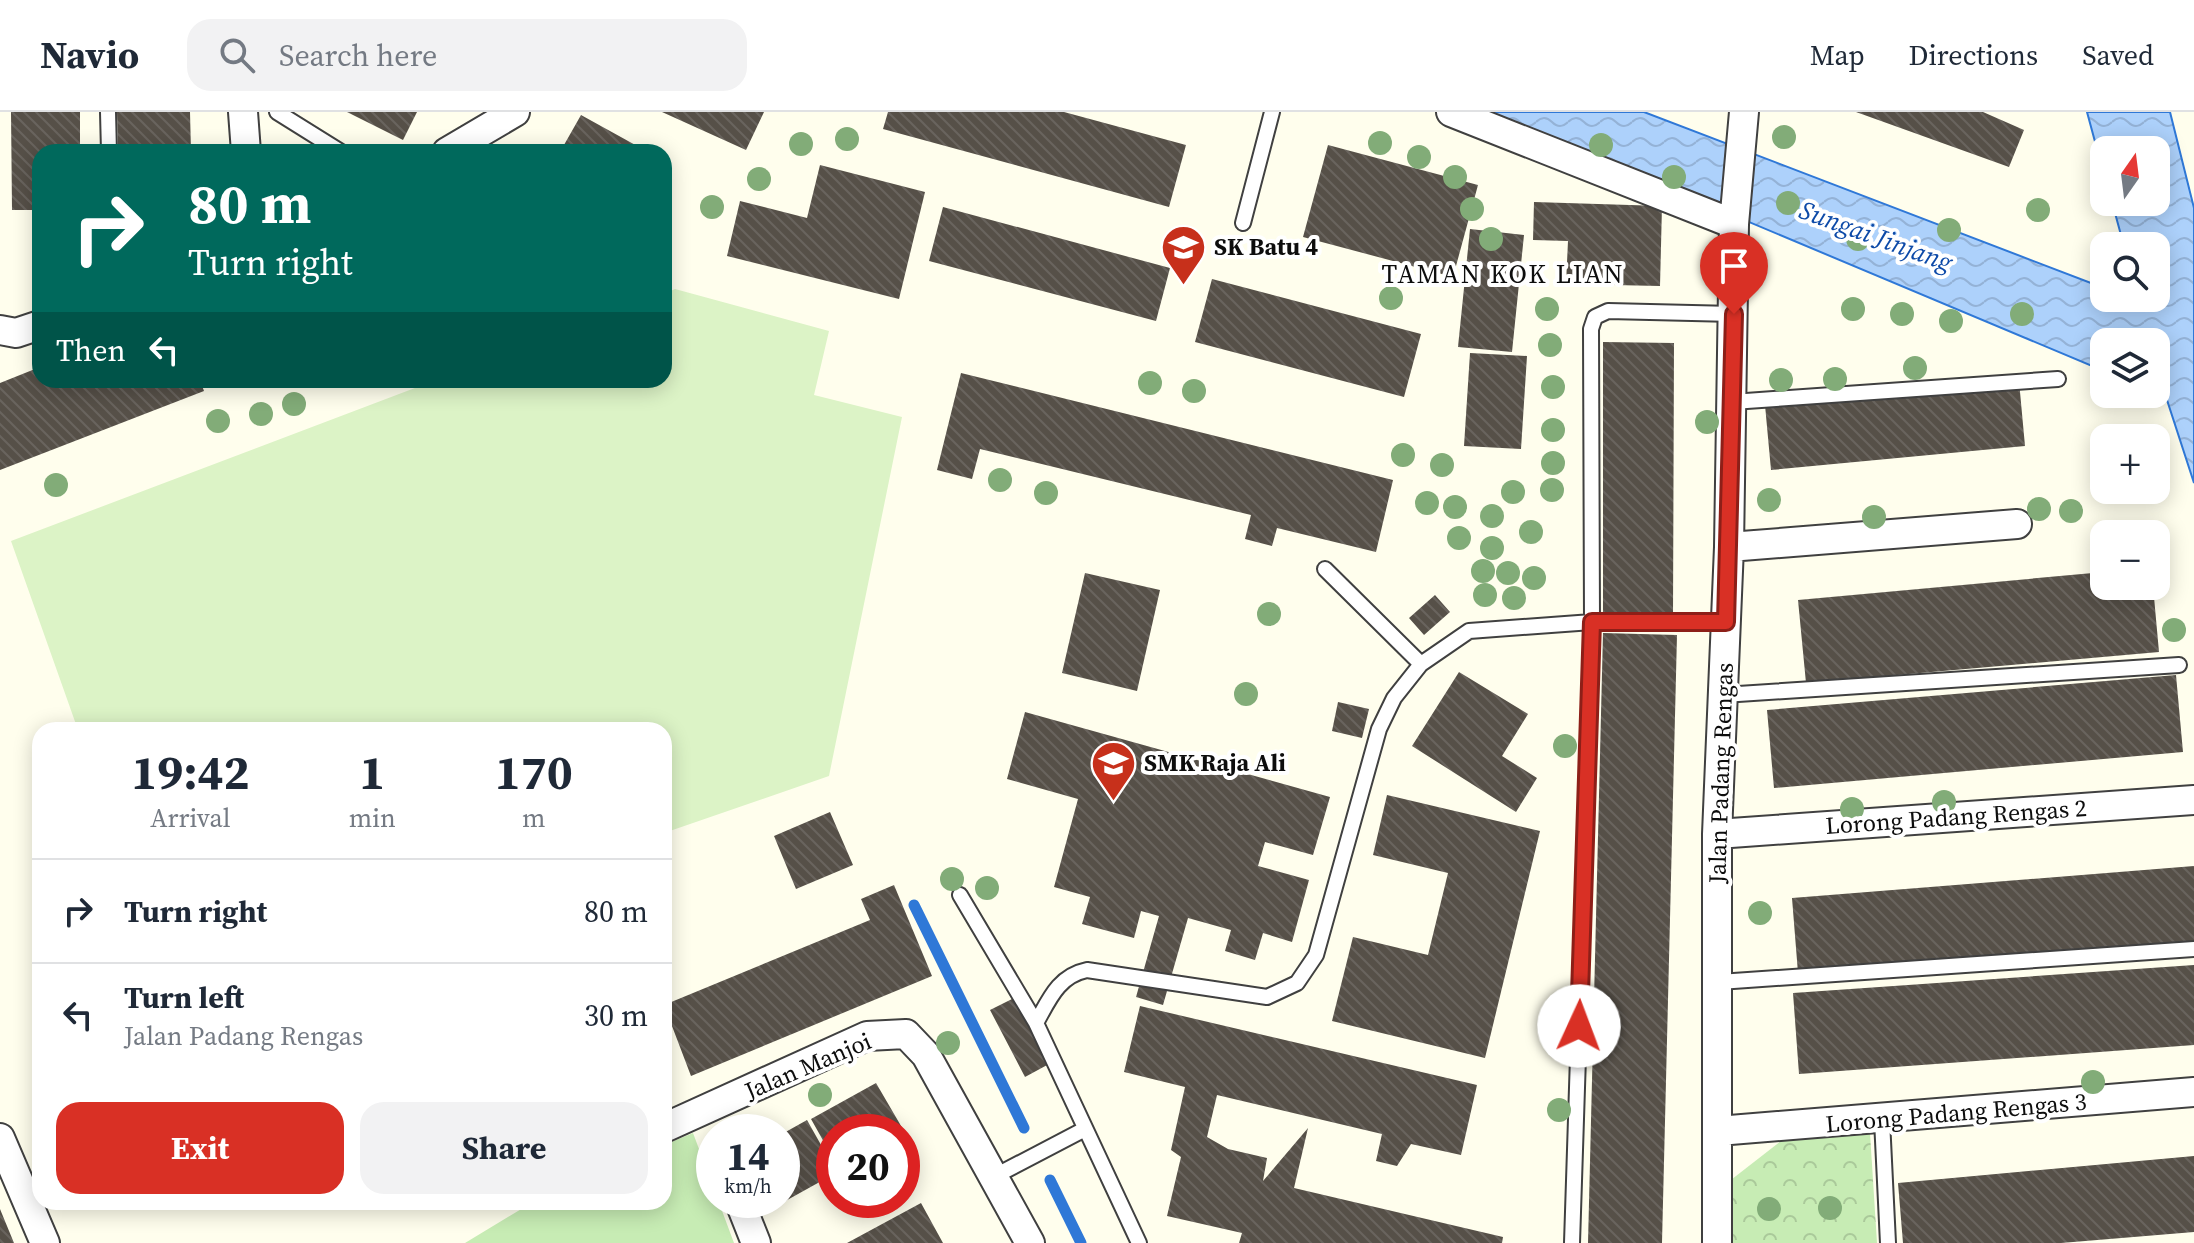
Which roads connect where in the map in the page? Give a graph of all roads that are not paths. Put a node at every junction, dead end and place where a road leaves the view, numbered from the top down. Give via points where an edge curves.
1 (108, 112) edge
2 (243, 112) edge
3 (277, 112) edge
4 (515, 112) edge
5 (1272, 112) edge
6 (1451, 112) edge
7 (1744, 112) edge
8 (109, 144) edge
9 (245, 144) edge
10 (328, 144) edge
11 (461, 144) edge
12 (1735, 221) junction
13 (1243, 223) dead end
14 (1734, 314) junction
15 (32, 328) edge
16 (0, 330) edge
17 (2058, 379) dead end
18 (1732, 402) junction
19 (2017, 524) dead end
20 (1729, 547) junction
21 (1325, 569) dead end
22 (1592, 622) junction
23 (1726, 622) junction
24 (1421, 664) junction
25 (2179, 665) dead end
26 (1723, 695) junction
27 (2194, 800) edge
28 (1717, 834) junction
29 (960, 895) dead end
30 (2194, 949) edge
31 (1719, 982) junction
32 (1036, 1023) junction
33 (2194, 1092) edge
34 (724, 1114) edge
35 (1882, 1120) junction
36 (696, 1124) edge
37 (672, 1127) edge
38 (1085, 1129) junction
39 (1718, 1131) junction
40 (0, 1138) edge
41 (995, 1176) junction
42 (746, 1218) edge
43 (45, 1243) edge
44 (756, 1243) edge
45 (1030, 1243) edge
46 (1139, 1243) edge
47 (1572, 1243) edge
48 (1717, 1243) edge
49 (1888, 1243) edge

1 - 8 lane
2 - 9 street
3 - 10 lane
4 - 11 street
5 - 13 lane
6 - 12 street
7 - 12 street, Jalan Padang Rengas
12 - 14 street, Jalan Padang Rengas
14 - 18 street, Jalan Padang Rengas
14 - 22 lane via 1608,311 1595,317
15 - 16 street via 16,333
17 - 18 lane
18 - 20 street, Jalan Padang Rengas
19 - 20 street
20 - 23 street, Jalan Padang Rengas
21 - 24 lane
22 - 23 lane
22 - 24 lane via 1469,631
22 - 47 lane
23 - 26 street, Jalan Padang Rengas
24 - 32 lane via 1394,698 1379,729 1316,955 1297,983 1267,997 1087,970 1071,973 1057,986
25 - 26 lane
26 - 28 street, Jalan Padang Rengas
27 - 28 street, Lorong Padang Rengas 2
28 - 31 street, Jalan Padang Rengas
29 - 32 lane
30 - 31 lane
31 - 39 street, Jalan Padang Rengas
32 - 38 lane
33 - 35 street, Lorong Padang Rengas 3
34 - 41 street, Jalan Manjoi via 867,1036 906,1034 926,1055
35 - 39 street, Lorong Padang Rengas 3
35 - 49 lane
36 - 37 street, Jalan Manjoi
38 - 41 lane
38 - 46 lane
39 - 48 street, Jalan Padang Rengas
40 - 43 street
41 - 45 street, Jalan Manjoi
42 - 44 street

